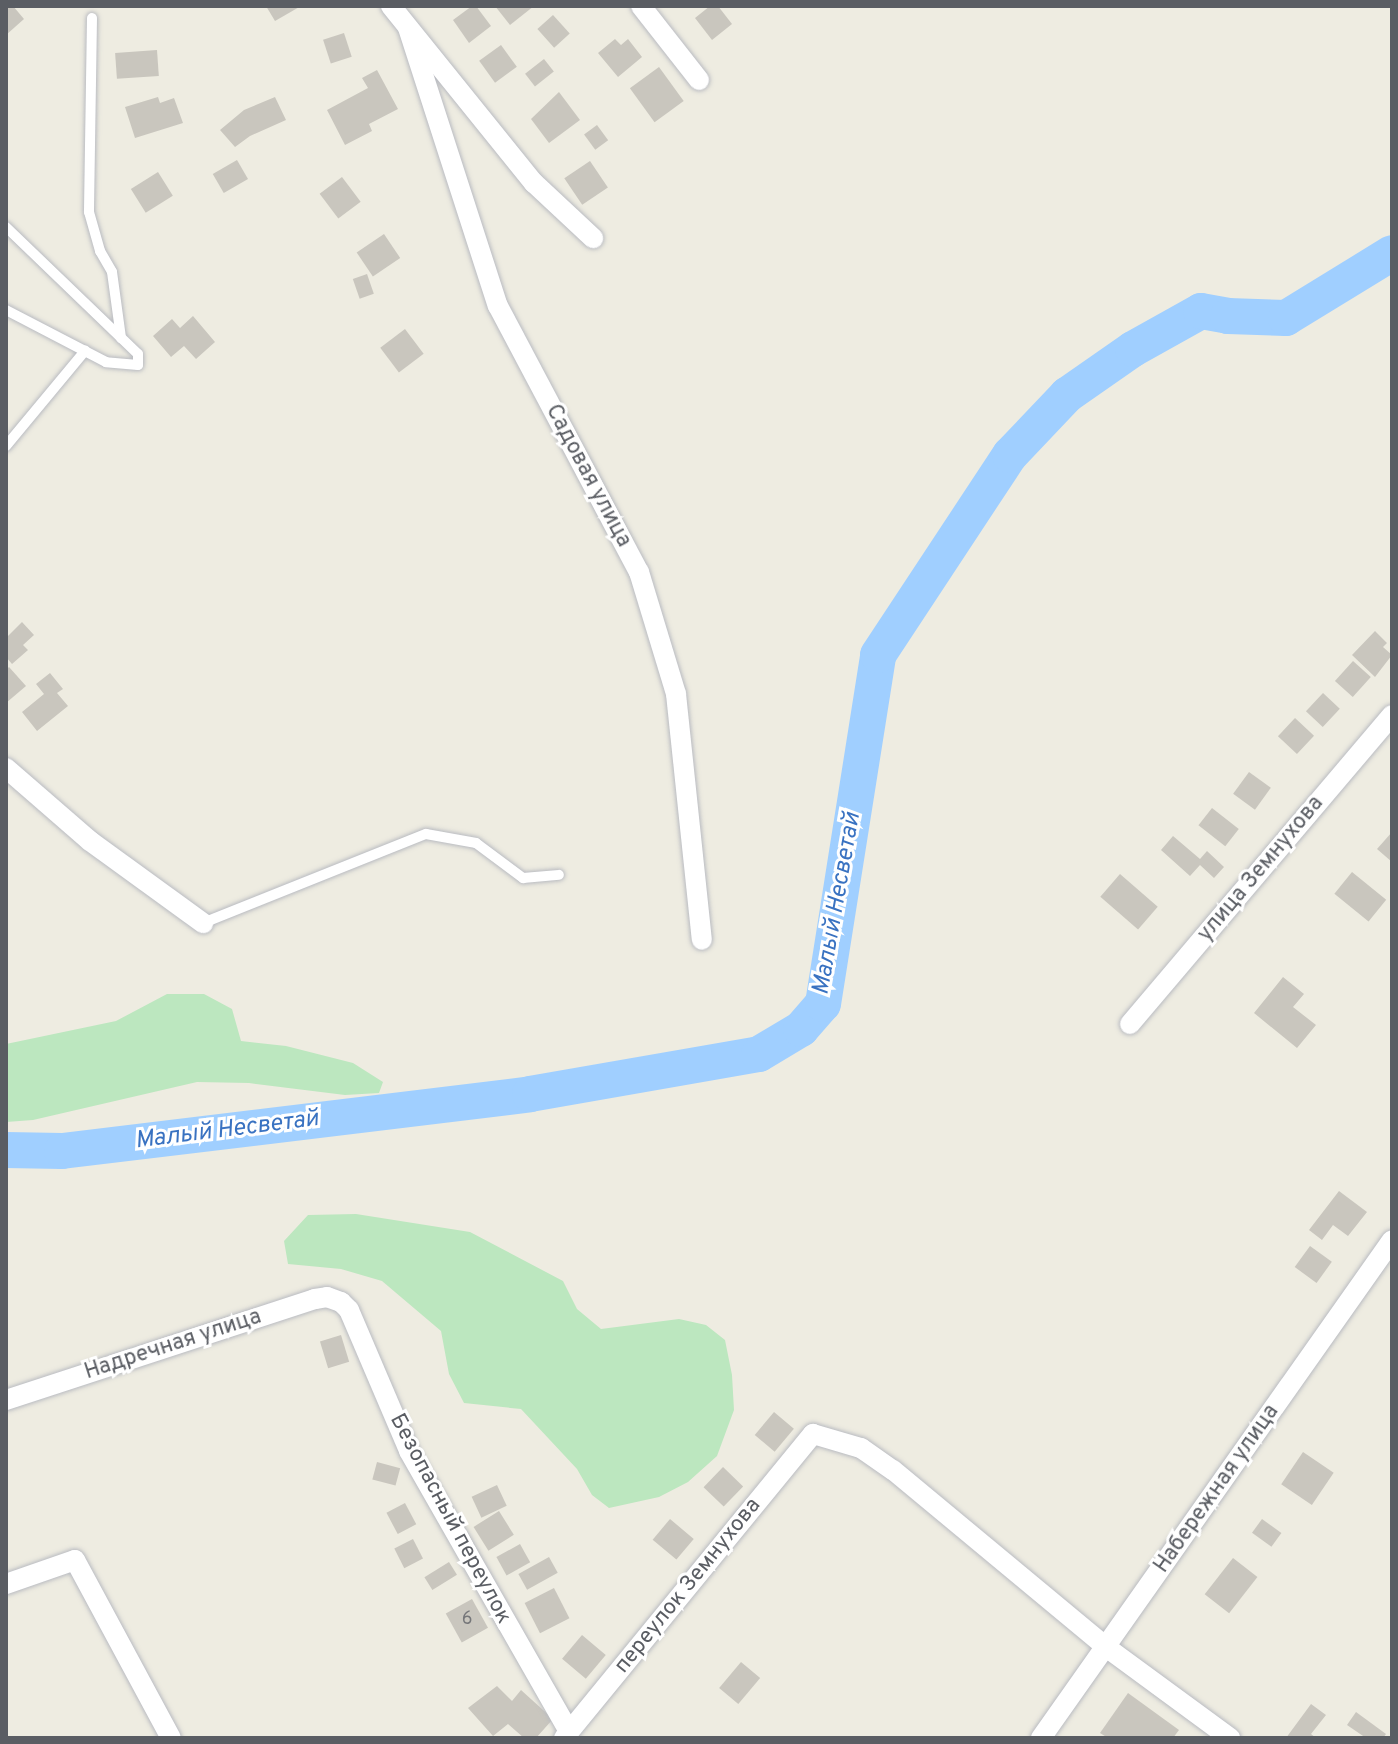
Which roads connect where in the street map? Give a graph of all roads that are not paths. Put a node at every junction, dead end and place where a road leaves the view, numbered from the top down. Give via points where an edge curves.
1 (391, 6) edge
2 (641, 6) edge
3 (92, 18) dead end
4 (408, 28) junction
5 (699, 80) dead end
6 (6, 227) edge
7 (593, 238) dead end
8 (6, 310) edge
9 (121, 338) junction
10 (85, 351) junction
11 (6, 446) edge
12 (1392, 715) edge
13 (6, 768) edge
14 (559, 875) dead end
15 (203, 923) joint
16 (702, 940) dead end
17 (1130, 1024) dead end
18 (1392, 1240) edge
19 (341, 1302) joint
20 (6, 1400) edge
21 (6, 1584) edge
22 (1106, 1647) junction
23 (567, 1735) edge
24 (171, 1738) edge
25 (1041, 1738) edge
26 (1230, 1738) edge

1 - 4 street, Садовая улица
2 - 5 street
3 - 9 lane via 89,212 112,272
4 - 7 street, Садовая улица via 534,183
4 - 16 street, Садовая улица via 498,306 639,572 676,694
6 - 9 lane
8 - 10 lane
9 - 10 lane via 138,354 138,365 106,362
10 - 11 lane
12 - 17 street, улица Земнухова
13 - 15 street via 90,841
14 - 15 lane via 523,878 476,843 426,834
18 - 22 street, Набережная улица
19 - 20 street, Надречная улица via 315,1299
19 - 23 street, Безопасный переулок via 409,1451
21 - 24 street via 75,1560
22 - 23 street, переулок Земнухова via 893,1470 861,1448 813,1434
22 - 25 street, Набережная улица
22 - 26 street

